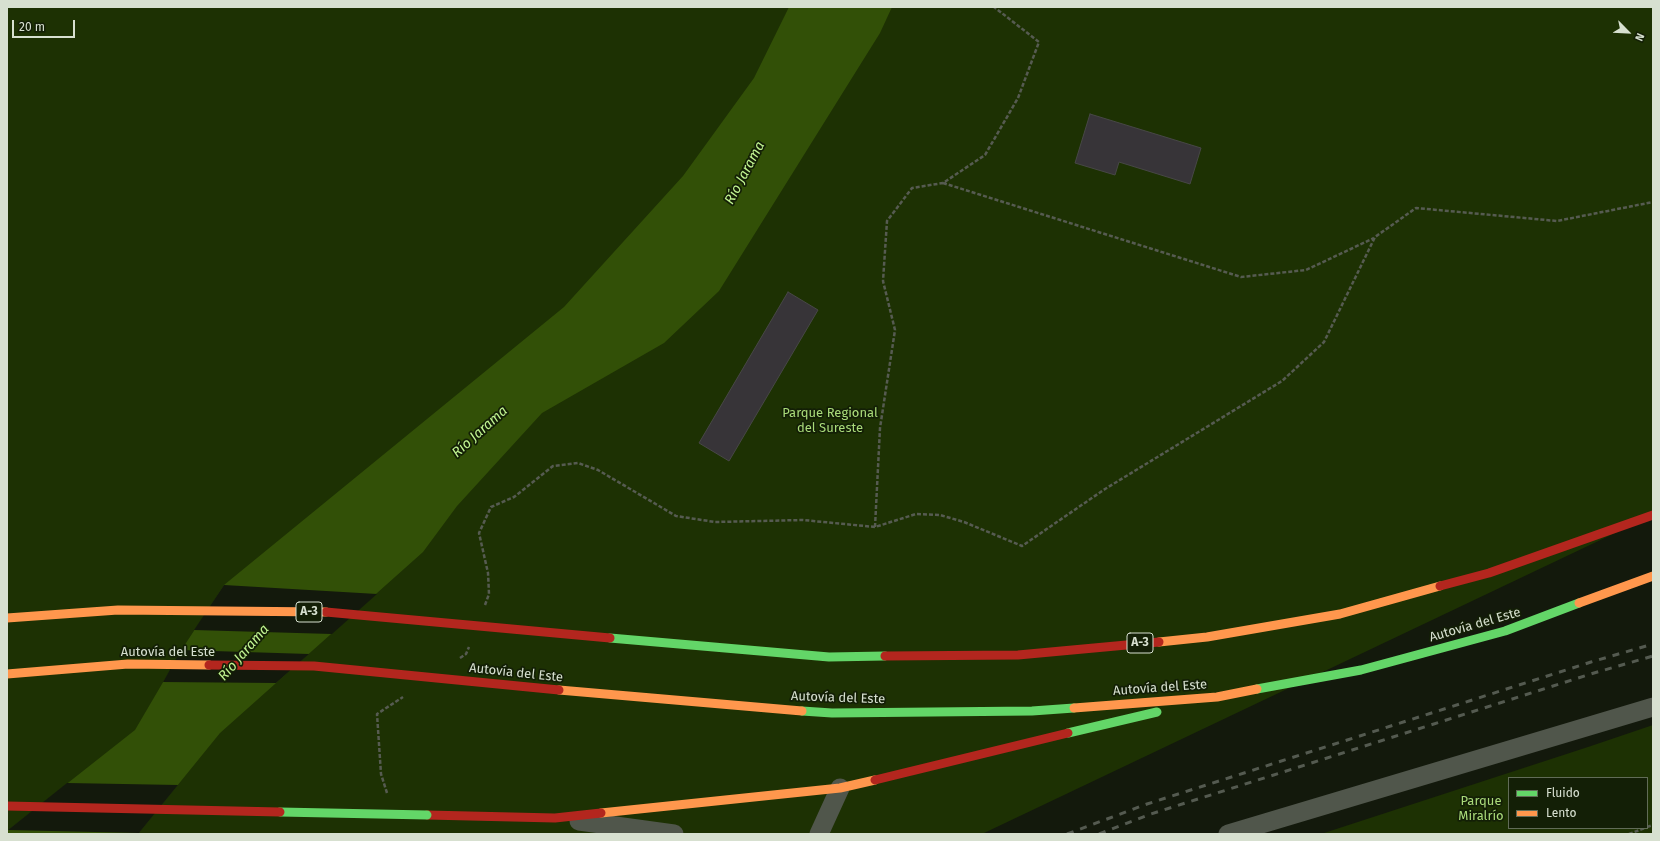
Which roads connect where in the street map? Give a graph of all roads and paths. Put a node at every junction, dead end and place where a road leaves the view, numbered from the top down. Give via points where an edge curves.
1 (994, 7) edge
2 (943, 183) junction
3 (1653, 202) edge
4 (1375, 237) junction
5 (1653, 515) edge
6 (875, 528) junction
7 (1653, 576) edge
8 (489, 594) dead end
9 (7, 618) edge
10 (7, 674) edge
11 (1217, 697) junction
12 (1653, 707) edge
13 (377, 714) dead end
14 (840, 788) junction
15 (387, 796) dead end
16 (7, 806) edge
17 (555, 818) junction
18 (1643, 829) edge
19 (674, 834) edge
20 (819, 834) edge
21 (1228, 834) edge
22 (1629, 834) edge

1 - 2 path via 1039,42 1018,98 986,155
2 - 4 path via 1241,277 1306,270
2 - 6 path via 912,188 887,221 883,281 895,330 880,428
3 - 4 path via 1557,221 1416,208
4 - 6 path via 1324,342 1282,381 1105,489 1022,546 940,515 916,514
5 - 9 highway, A-3, bridge via 1489,573 1340,614 1207,637 1018,655 829,657 328,612 118,610
6 - 8 path via 803,520 715,522 676,516 598,470 578,462 553,466 514,497 491,507 479,533 488,572
7 - 11 highway, Autovía del Este via 1506,631 1362,670
10 - 11 highway, Autovía del Este, bridge via 128,664 314,666 832,713 1032,711
11 - 14 highway
12 - 21 street
13 - 15 path via 381,774
14 - 17 highway
14 - 20 street
16 - 17 highway, bridge
17 - 19 street
18 - 22 path

